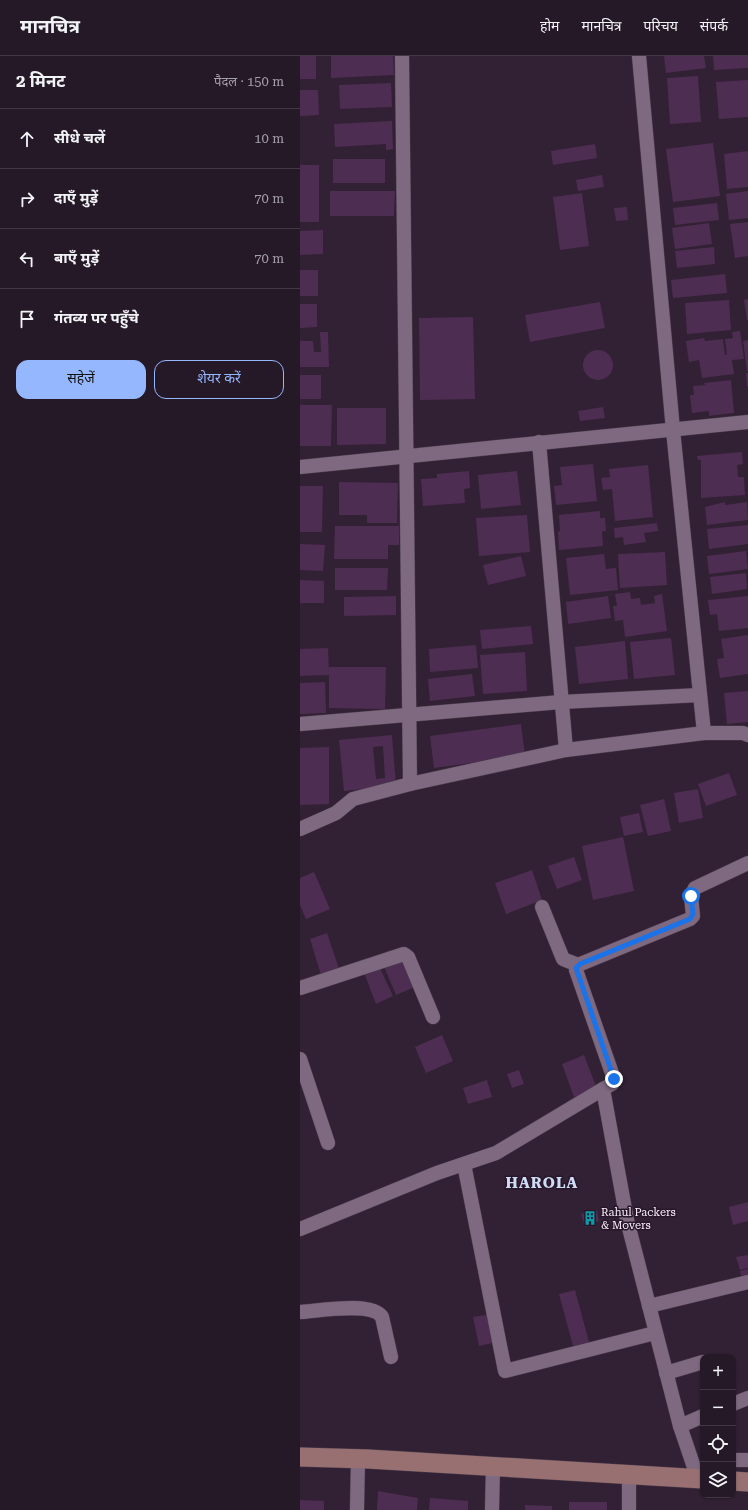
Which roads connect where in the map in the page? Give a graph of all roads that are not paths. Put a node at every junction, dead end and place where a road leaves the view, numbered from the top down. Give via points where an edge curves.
1 (402, 56) edge
2 (639, 56) edge
3 (748, 422) edge
4 (673, 430) junction
5 (539, 442) junction
6 (406, 456) junction
7 (300, 467) edge
8 (700, 695) junction
9 (561, 702) junction
10 (410, 715) junction
11 (300, 724) edge
12 (704, 733) junction
13 (748, 735) edge
14 (566, 750) junction
15 (410, 784) junction
16 (300, 829) edge
17 (748, 863) edge
18 (542, 907) dead end
19 (578, 965) junction
20 (300, 988) edge
21 (433, 1017) dead end
22 (300, 1059) edge
23 (603, 1089) junction
24 (328, 1143) dead end
25 (464, 1164) junction
26 (300, 1229) edge
27 (748, 1282) edge
28 (649, 1306) junction
29 (300, 1312) edge
30 (656, 1333) junction
31 (391, 1357) dead end
32 (700, 1363) edge
33 (666, 1373) junction
34 (748, 1398) edge
35 (736, 1403) edge
36 (700, 1417) edge
37 (680, 1426) junction
38 (300, 1457) edge
39 (358, 1458) junction
40 (697, 1459) edge
41 (736, 1460) edge
42 (748, 1460) edge
43 (493, 1466) junction
44 (629, 1475) junction
45 (700, 1479) edge
46 (736, 1481) edge
47 (748, 1482) edge
48 (357, 1510) edge
49 (492, 1510) edge
50 (629, 1510) edge

1 - 6 street
2 - 4 street
3 - 4 street
4 - 5 street
4 - 8 street
5 - 6 street
5 - 9 street
6 - 7 street
6 - 10 street
8 - 9 street
8 - 12 street
9 - 10 street
9 - 14 street
10 - 11 street
10 - 15 street
12 - 13 street
12 - 14 street
14 - 15 street
15 - 16 street via 353,799 336,813
17 - 19 street via 694,888 690,919
18 - 19 street via 563,958
19 - 23 street via 576,970 614,1079 612,1084
20 - 21 street via 400,953 408,957
22 - 24 street
23 - 25 street via 496,1153
23 - 28 street via 627,1220
25 - 26 street
25 - 30 street via 505,1371
27 - 28 street
28 - 30 street
29 - 31 street via 364,1308 378,1312 382,1317
30 - 33 street
32 - 33 street
33 - 37 street
34 - 35 street
36 - 37 street
37 - 40 street
38 - 39 street
39 - 43 street
39 - 48 street
40 - 45 street
41 - 42 street
43 - 44 street
43 - 49 street
44 - 45 street
44 - 50 street
46 - 47 street

